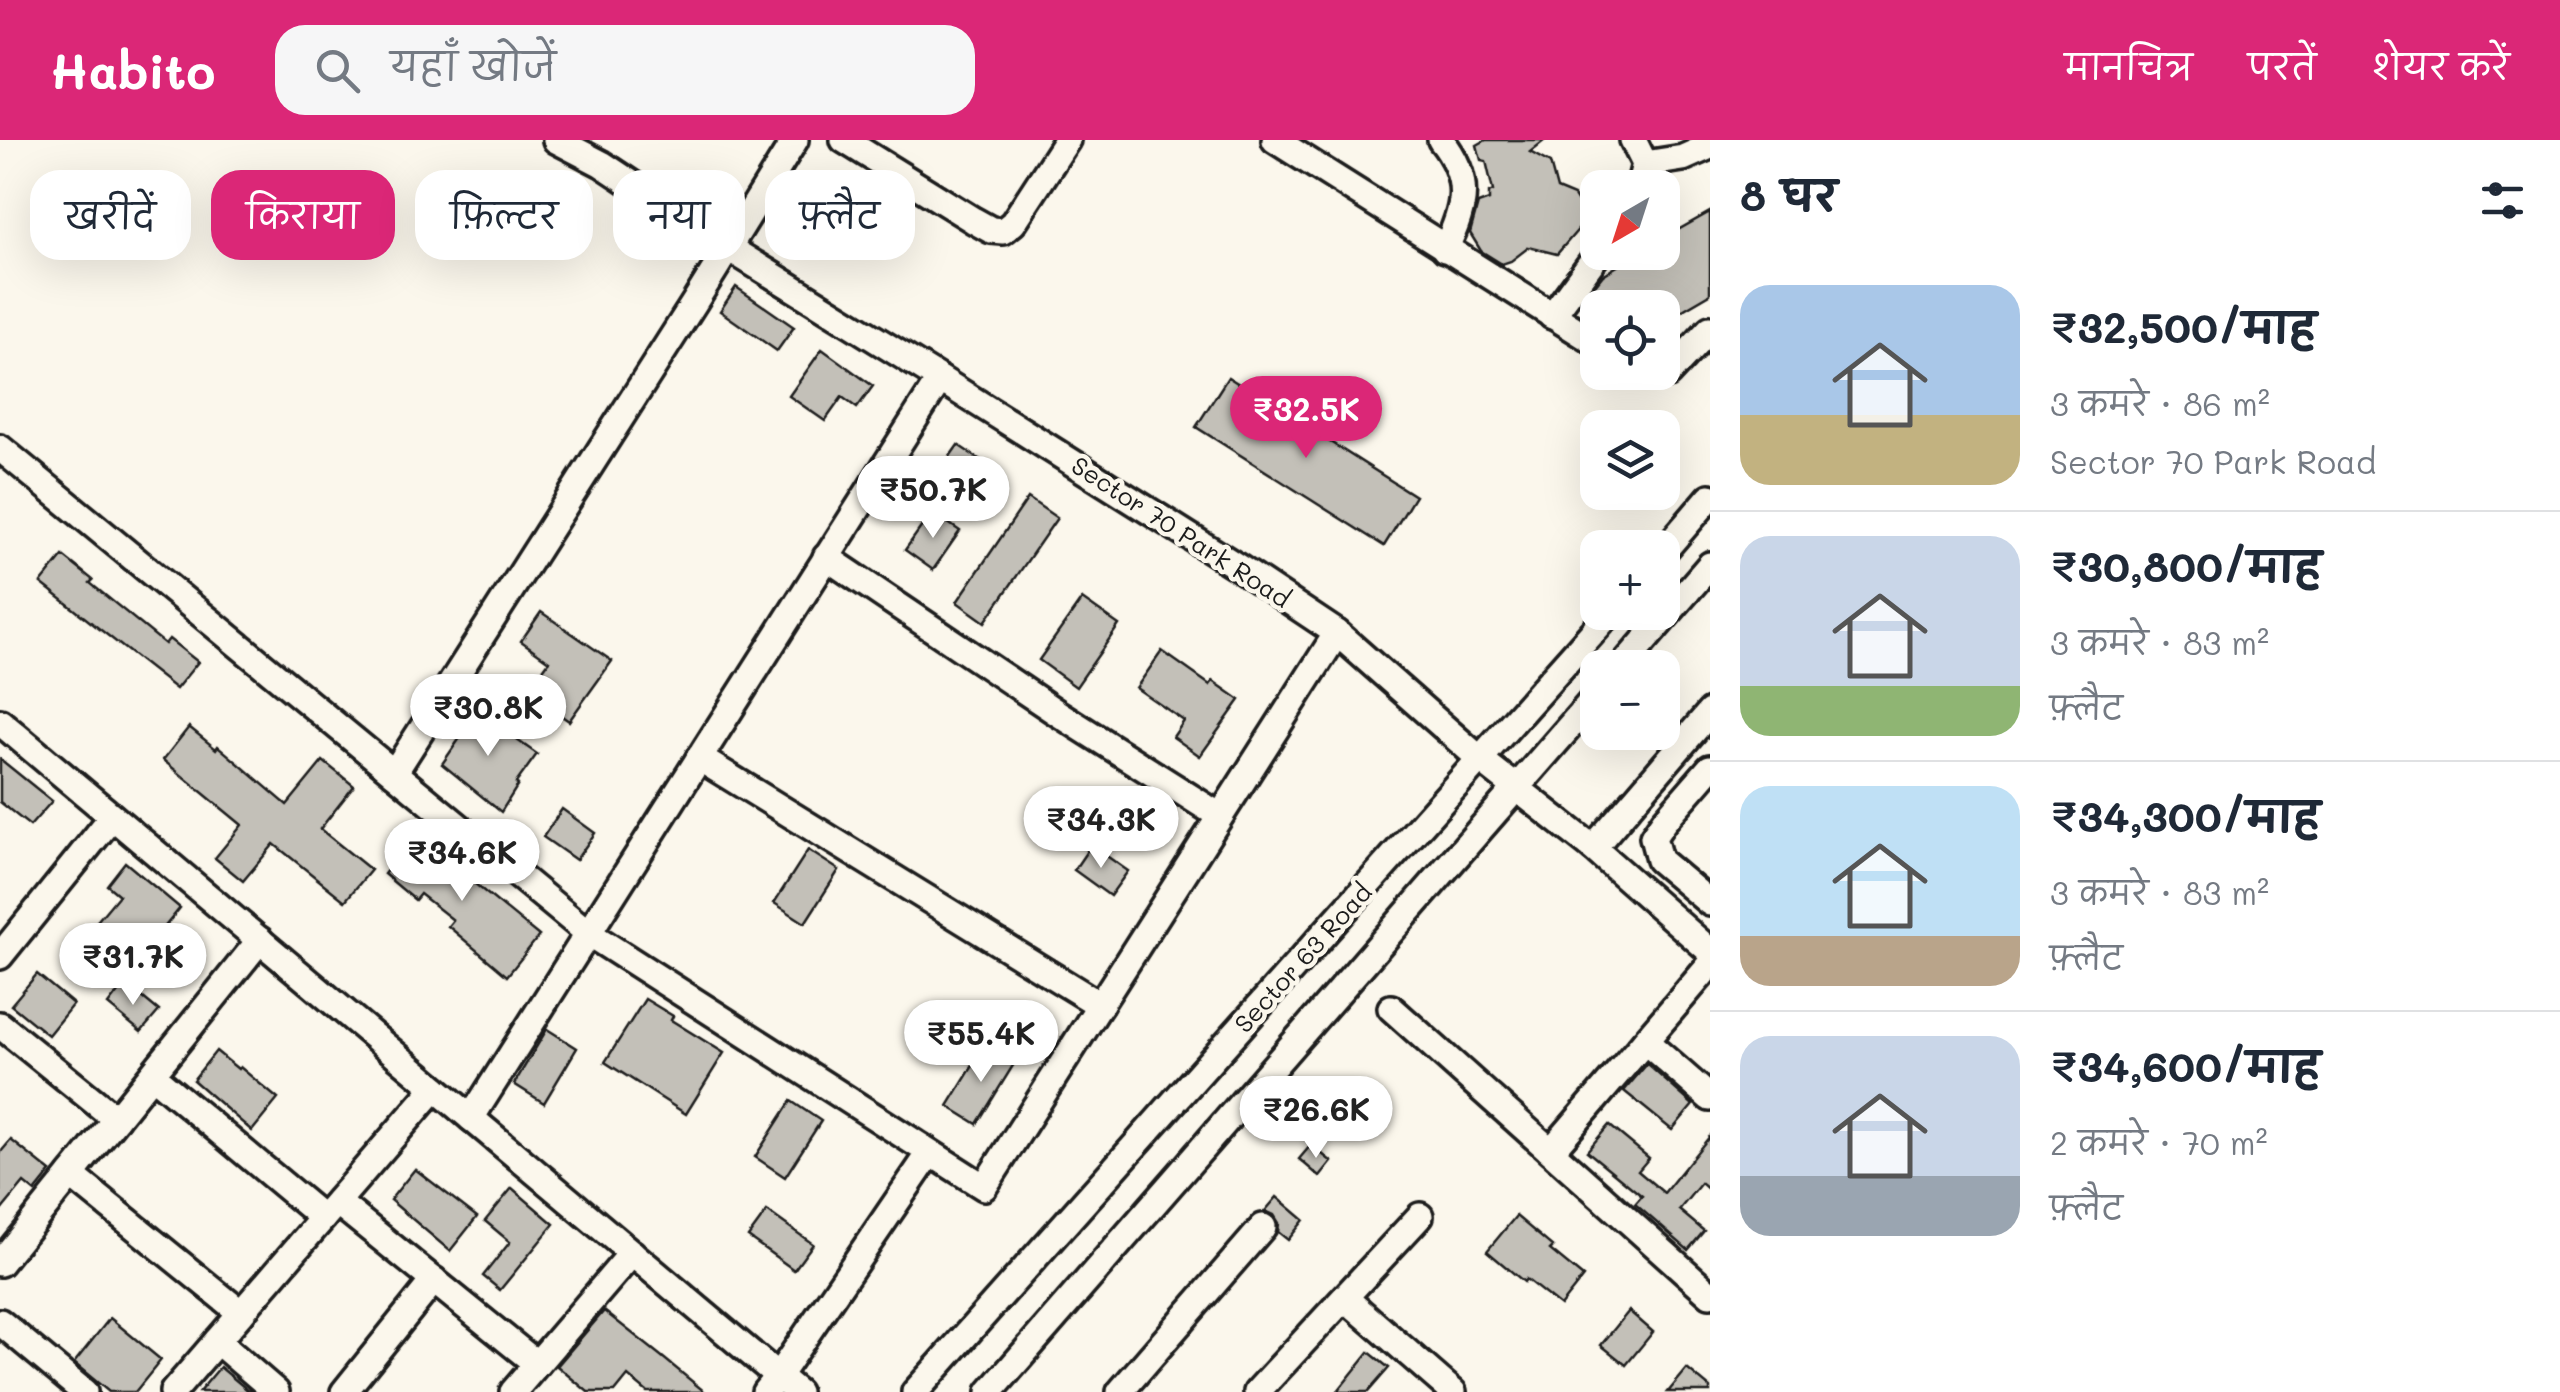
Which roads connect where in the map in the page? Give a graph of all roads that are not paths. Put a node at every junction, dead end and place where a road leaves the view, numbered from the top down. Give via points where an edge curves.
1 (556, 140) edge
2 (796, 140) edge
3 (844, 140) edge
4 (1067, 140) edge
5 (1275, 140) edge
6 (1440, 140) edge
7 (1632, 140) edge
8 (1710, 146) edge
9 (1640, 170) edge
10 (1656, 170) edge
11 (613, 171) edge
12 (745, 219) edge
13 (1445, 248) junction
14 (745, 258) edge
15 (719, 260) edge
16 (1586, 270) edge
17 (1552, 316) junction
18 (1580, 333) edge
19 (1707, 338) edge
20 (1680, 363) edge
21 (940, 378) junction
22 (0, 448) edge
23 (1710, 497) edge
24 (1680, 532) edge
25 (826, 557) junction
26 (1710, 565) edge
27 (1595, 630) edge
28 (1337, 633) junction
29 (1637, 650) edge
30 (1710, 712) edge
31 (1580, 714) edge
32 (0, 722) edge
33 (699, 758) junction
34 (1481, 760) junction
35 (1710, 768) edge
36 (394, 773) junction
37 (1516, 787) junction
38 (1220, 816) junction
39 (112, 817) junction
40 (1593, 848) junction
41 (1710, 903) edge
42 (588, 933) junction
43 (260, 940) junction
44 (1710, 951) edge
45 (0, 956) edge
46 (1710, 965) edge
47 (1100, 1004) junction
48 (1391, 1008) dead end
49 (0, 1025) edge
50 (1645, 1041) junction
51 (152, 1074) junction
52 (435, 1088) junction
53 (1710, 1098) edge
54 (116, 1118) junction
55 (471, 1118) junction
56 (1551, 1151) junction
57 (930, 1152) junction
58 (71, 1174) junction
59 (330, 1210) junction
60 (1420, 1216) dead end
61 (1262, 1227) dead end
62 (632, 1253) junction
63 (0, 1263) edge
64 (434, 1280) junction
65 (1710, 1294) edge
66 (1344, 1298) junction
67 (240, 1314) junction
68 (0, 1322) edge
69 (217, 1342) junction
70 (538, 1364) junction
71 (780, 1387) edge
72 (84, 1392) edge
73 (173, 1392) edge
74 (276, 1392) edge
75 (344, 1392) edge
76 (513, 1392) edge
77 (915, 1392) edge
78 (990, 1392) edge
79 (1120, 1392) edge
80 (1257, 1392) edge
81 (1453, 1392) edge

1 - 11 street, Sector 70 Park Road
2 - 12 street
3 - 4 street via 973,220 1003,231
5 - 13 street
6 - 13 street via 1458,168 1464,194 1460,221
7 - 9 street
8 - 10 street
13 - 17 street
14 - 21 street, Sector 70 Park Road
15 - 36 street
16 - 17 street
17 - 18 street
19 - 20 street
21 - 25 street
21 - 28 street, Sector 70 Park Road
22 - 36 street
23 - 24 street
25 - 33 street
25 - 38 street
26 - 29 street
27 - 34 street, Sector 63 Road
28 - 34 street, Sector 70 Park Road
28 - 38 street
30 - 40 street
31 - 37 street, Sector 63 Road
32 - 39 street
33 - 42 street
33 - 47 street
34 - 37 street, Sector 70 Park Road
34 - 77 street, Sector 63 Road
35 - 41 street via 1653,837 1659,860
36 - 42 street
37 - 40 street, Sector 70 Park Road
37 - 78 street, Sector 63 Road
38 - 47 street
39 - 43 street
39 - 45 street
40 - 44 street, Sector 70 Park Road
42 - 55 street
42 - 57 street
43 - 51 street
43 - 52 street
46 - 50 street
47 - 57 street via 984,1187
48 - 56 street
49 - 54 street
50 - 53 street
50 - 56 street
51 - 54 street
51 - 59 street
52 - 55 street
52 - 59 street
54 - 58 street
55 - 62 street
56 - 65 street
57 - 71 street
58 - 63 street
58 - 67 street
59 - 64 street
59 - 67 street
60 - 66 street
61 - 79 street
62 - 70 street
62 - 71 street
64 - 70 street
64 - 75 street
66 - 80 street
66 - 81 street
67 - 69 street
68 - 72 street
69 - 73 street
69 - 74 street
70 - 76 street

